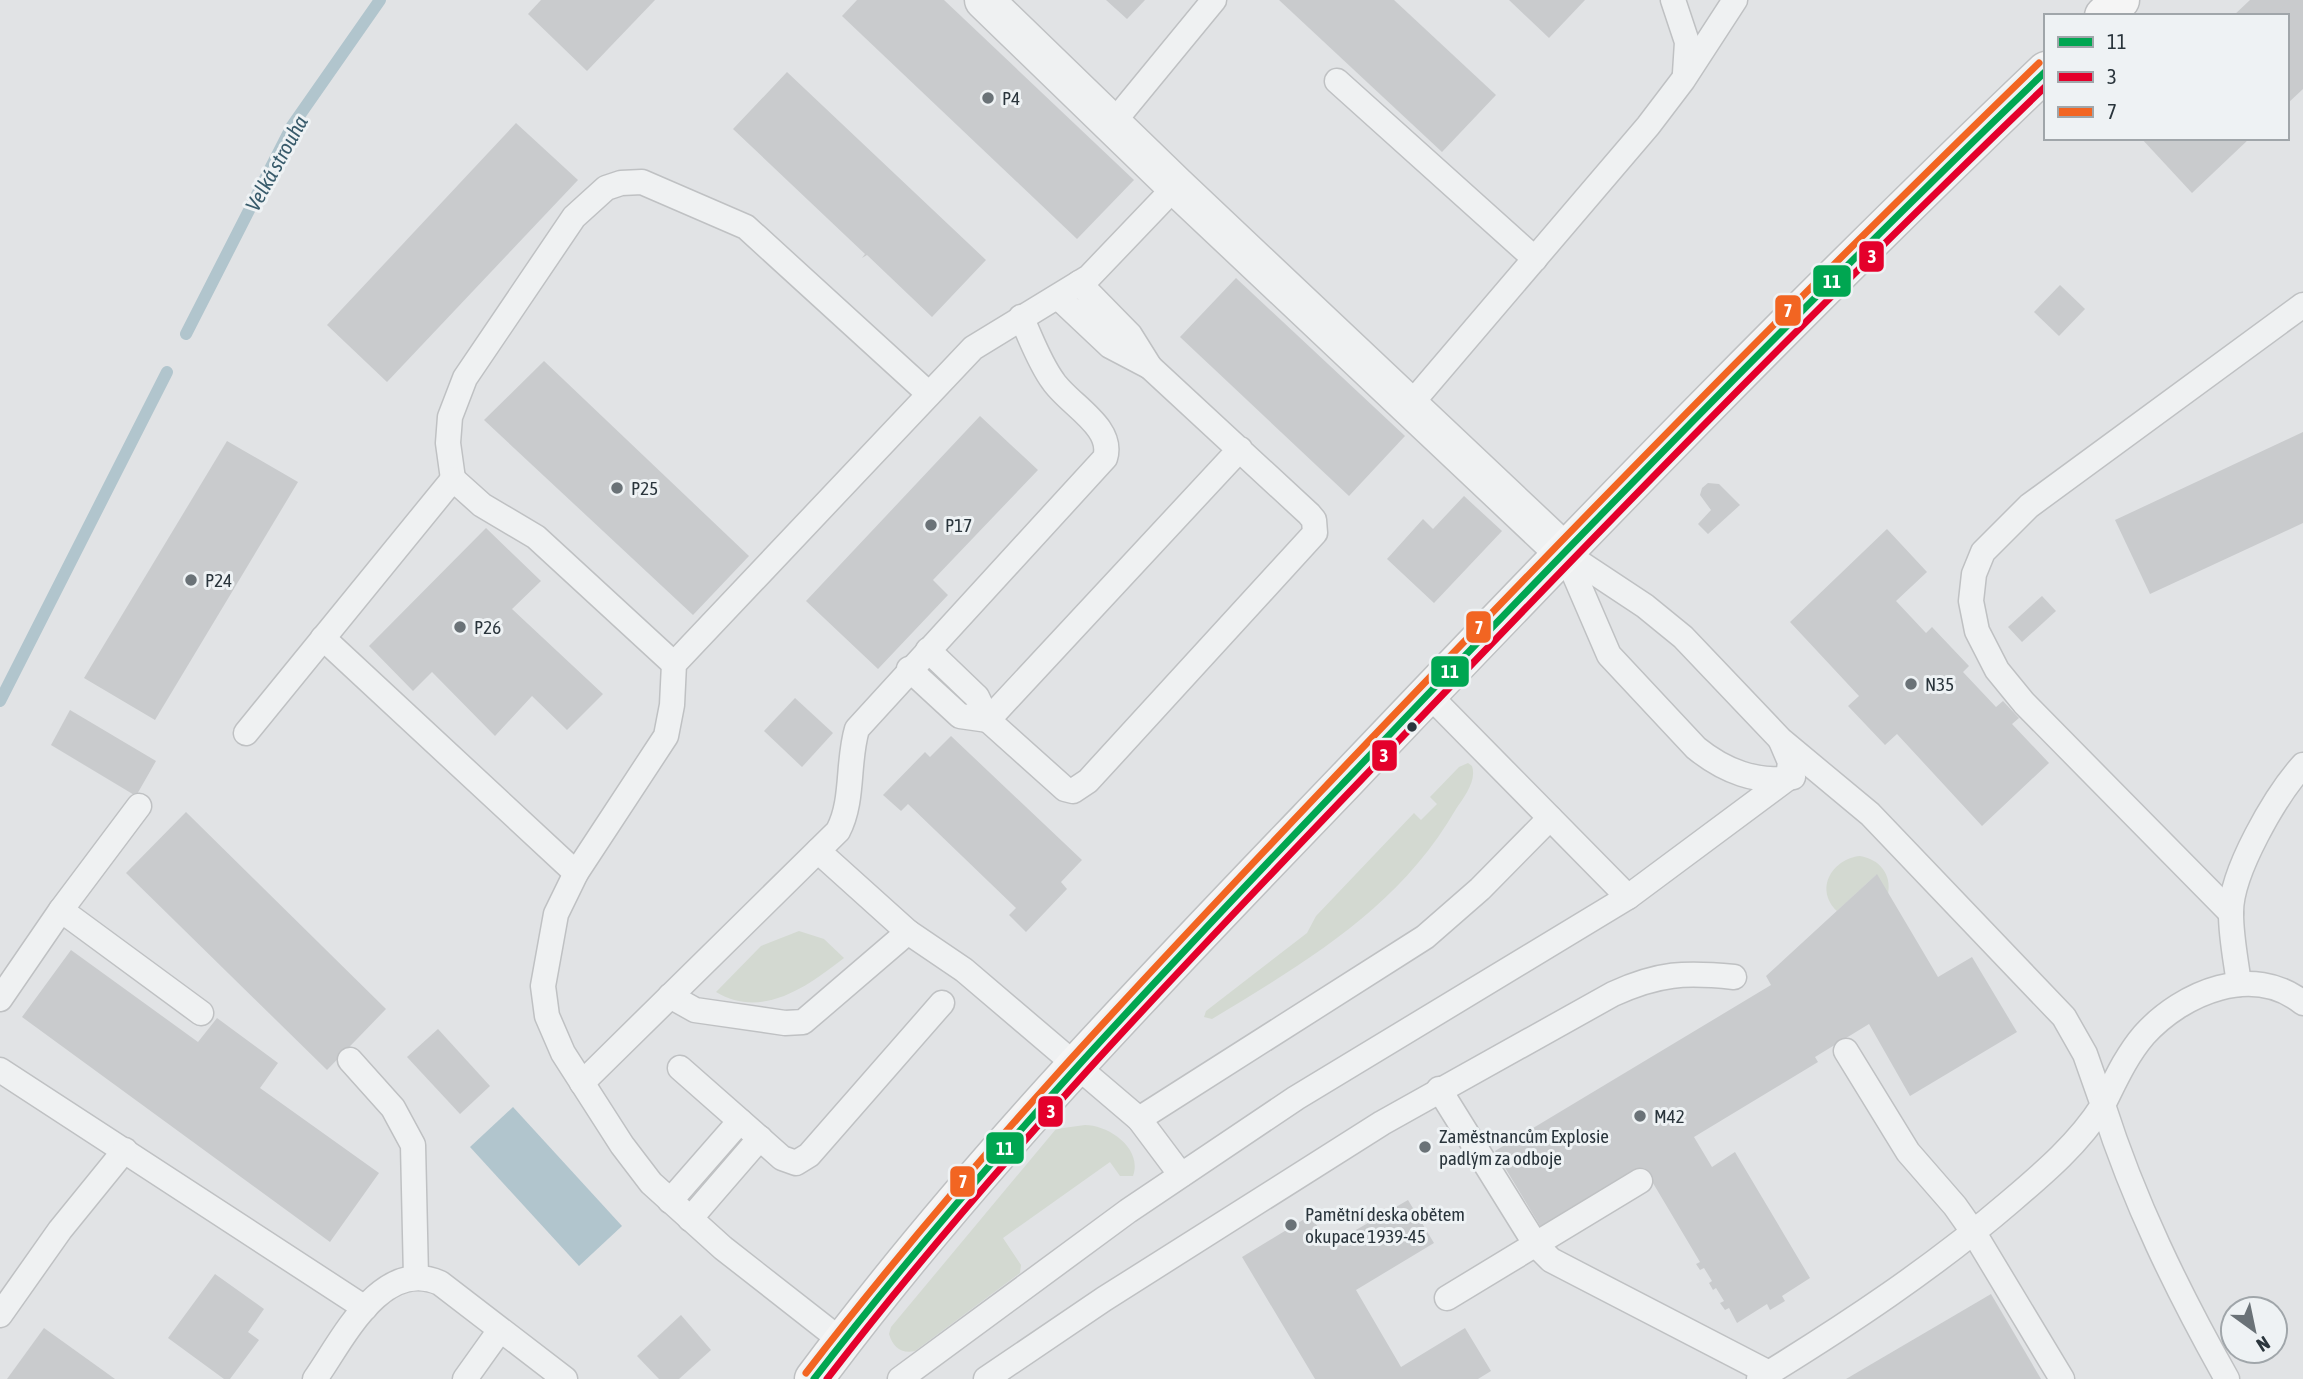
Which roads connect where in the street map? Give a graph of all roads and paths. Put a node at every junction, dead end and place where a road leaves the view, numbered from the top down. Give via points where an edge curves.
1 (984, 0) edge
2 (1214, 0) edge
3 (1673, 0) edge
4 (1735, 0) edge
5 (2120, 0) edge
6 (2106, 14) edge
7 (2044, 73) edge
8 (1683, 80) junction
9 (1337, 81) dead end
10 (1112, 124) junction
11 (1176, 186) junction
12 (1535, 259) junction
13 (1068, 290) junction
14 (2303, 305) edge
15 (1021, 317) junction
16 (929, 394) junction
17 (1410, 404) junction
18 (1240, 449) junction
19 (453, 479) junction
20 (1565, 553) junction
21 (323, 638) junction
22 (928, 650) junction
23 (674, 664) junction
24 (909, 669) junction
25 (1428, 694) junction
26 (988, 720) junction
27 (246, 733) dead end
28 (1781, 740) junction
29 (2303, 765) edge
30 (1818, 772) junction
31 (1788, 778) junction
32 (139, 806) dead end
33 (1550, 818) junction
34 (818, 851) junction
35 (576, 873) junction
36 (1628, 897) junction
37 (61, 910) junction
38 (2231, 913) junction
39 (908, 932) junction
40 (1734, 977) dead end
41 (2239, 984) junction
42 (670, 996) junction
43 (0, 999) edge
44 (942, 1003) dead end
45 (2303, 1003) edge
46 (201, 1013) dead end
47 (1846, 1051) dead end
48 (350, 1060) dead end
49 (1075, 1067) junction
50 (680, 1068) dead end
51 (0, 1070) edge
52 (582, 1083) junction
53 (1439, 1089) junction
54 (2103, 1105) junction
55 (1139, 1119) junction
56 (740, 1121) junction
57 (761, 1139) junction
58 (125, 1150) junction
59 (1181, 1175) junction
60 (1640, 1181) dead end
61 (670, 1201) junction
62 (690, 1219) junction
63 (1974, 1233) junction
64 (1536, 1245) junction
65 (416, 1277) junction
66 (1447, 1298) dead end
67 (365, 1308) junction
68 (0, 1315) edge
69 (500, 1330) junction
70 (843, 1342) junction
71 (1764, 1376) edge
72 (315, 1379) edge
73 (465, 1379) edge
74 (565, 1379) edge
75 (814, 1379) edge
76 (900, 1379) edge
77 (986, 1379) edge
78 (2062, 1379) edge
79 (2227, 1379) edge

1 - 10 street
2 - 10 lane
3 - 8 lane via 1687,42
4 - 8 lane
5 - 6 main road
7 - 20 main road via 1793,318
8 - 12 lane
9 - 12 lane
10 - 11 street
11 - 13 lane via 1104,262
11 - 17 street
12 - 17 lane
13 - 15 lane
13 - 18 lane via 1126,330 1150,367
14 - 38 lane via 2029,506 1983,552 1974,574 1971,601 1977,631 1997,670
15 - 16 lane via 974,348
15 - 22 lane via 1053,381 1101,431 1108,450 1097,469
16 - 19 lane via 746,227 642,181 621,183 597,195 574,217 465,378 450,417
16 - 23 lane
17 - 20 street
18 - 26 lane
18 - 26 lane via 1309,514 1315,533 1088,781 1073,790 1065,789
19 - 21 lane
19 - 23 lane via 482,505 548,547
20 - 25 main road
20 - 28 lane via 1671,626
20 - 31 lane via 1609,655 1696,748 1747,776
21 - 27 lane
21 - 35 lane
22 - 24 lane
22 - 26 lane via 977,697
23 - 35 lane via 666,736
24 - 26 lane via 960,716
24 - 34 lane via 857,729 844,820
25 - 33 lane
25 - 49 main road
28 - 30 lane
28 - 31 lane via 1790,762
29 - 38 lane via 2274,803 2236,883
30 - 31 lane
30 - 54 lane via 1870,814 2064,1017 2085,1054
31 - 36 lane
32 - 37 lane
33 - 36 lane
33 - 55 lane via 1480,889 1424,937
34 - 39 lane
34 - 42 lane
35 - 52 lane via 556,914 543,986 547,1016
36 - 59 lane via 1296,1098
37 - 43 lane
37 - 46 lane
38 - 41 lane
39 - 42 lane via 803,1022 695,1010
39 - 49 lane via 964,970
40 - 53 lane via 1671,974 1643,980
41 - 45 lane via 2264,984
41 - 54 lane via 2218,987 2172,1010 2128,1057
42 - 52 lane
44 - 57 lane via 803,1160 790,1162
47 - 63 lane via 1908,1152
48 - 65 lane via 397,1115 413,1145
49 - 55 lane
49 - 70 main road
50 - 56 lane
51 - 58 lane
52 - 61 lane via 638,1167
53 - 64 lane
53 - 77 lane
54 - 63 lane via 2063,1153
54 - 79 lane via 2144,1220
55 - 59 lane
56 - 57 lane
56 - 61 lane
57 - 62 lane
58 - 67 lane
58 - 68 lane via 60,1230
59 - 76 lane
60 - 64 lane
61 - 62 lane
62 - 70 lane
63 - 71 lane
63 - 78 lane
64 - 66 lane
64 - 71 lane via 1568,1270
65 - 67 lane via 392,1284
65 - 69 lane via 440,1283
67 - 72 lane
69 - 73 lane
69 - 74 lane
70 - 75 main road

